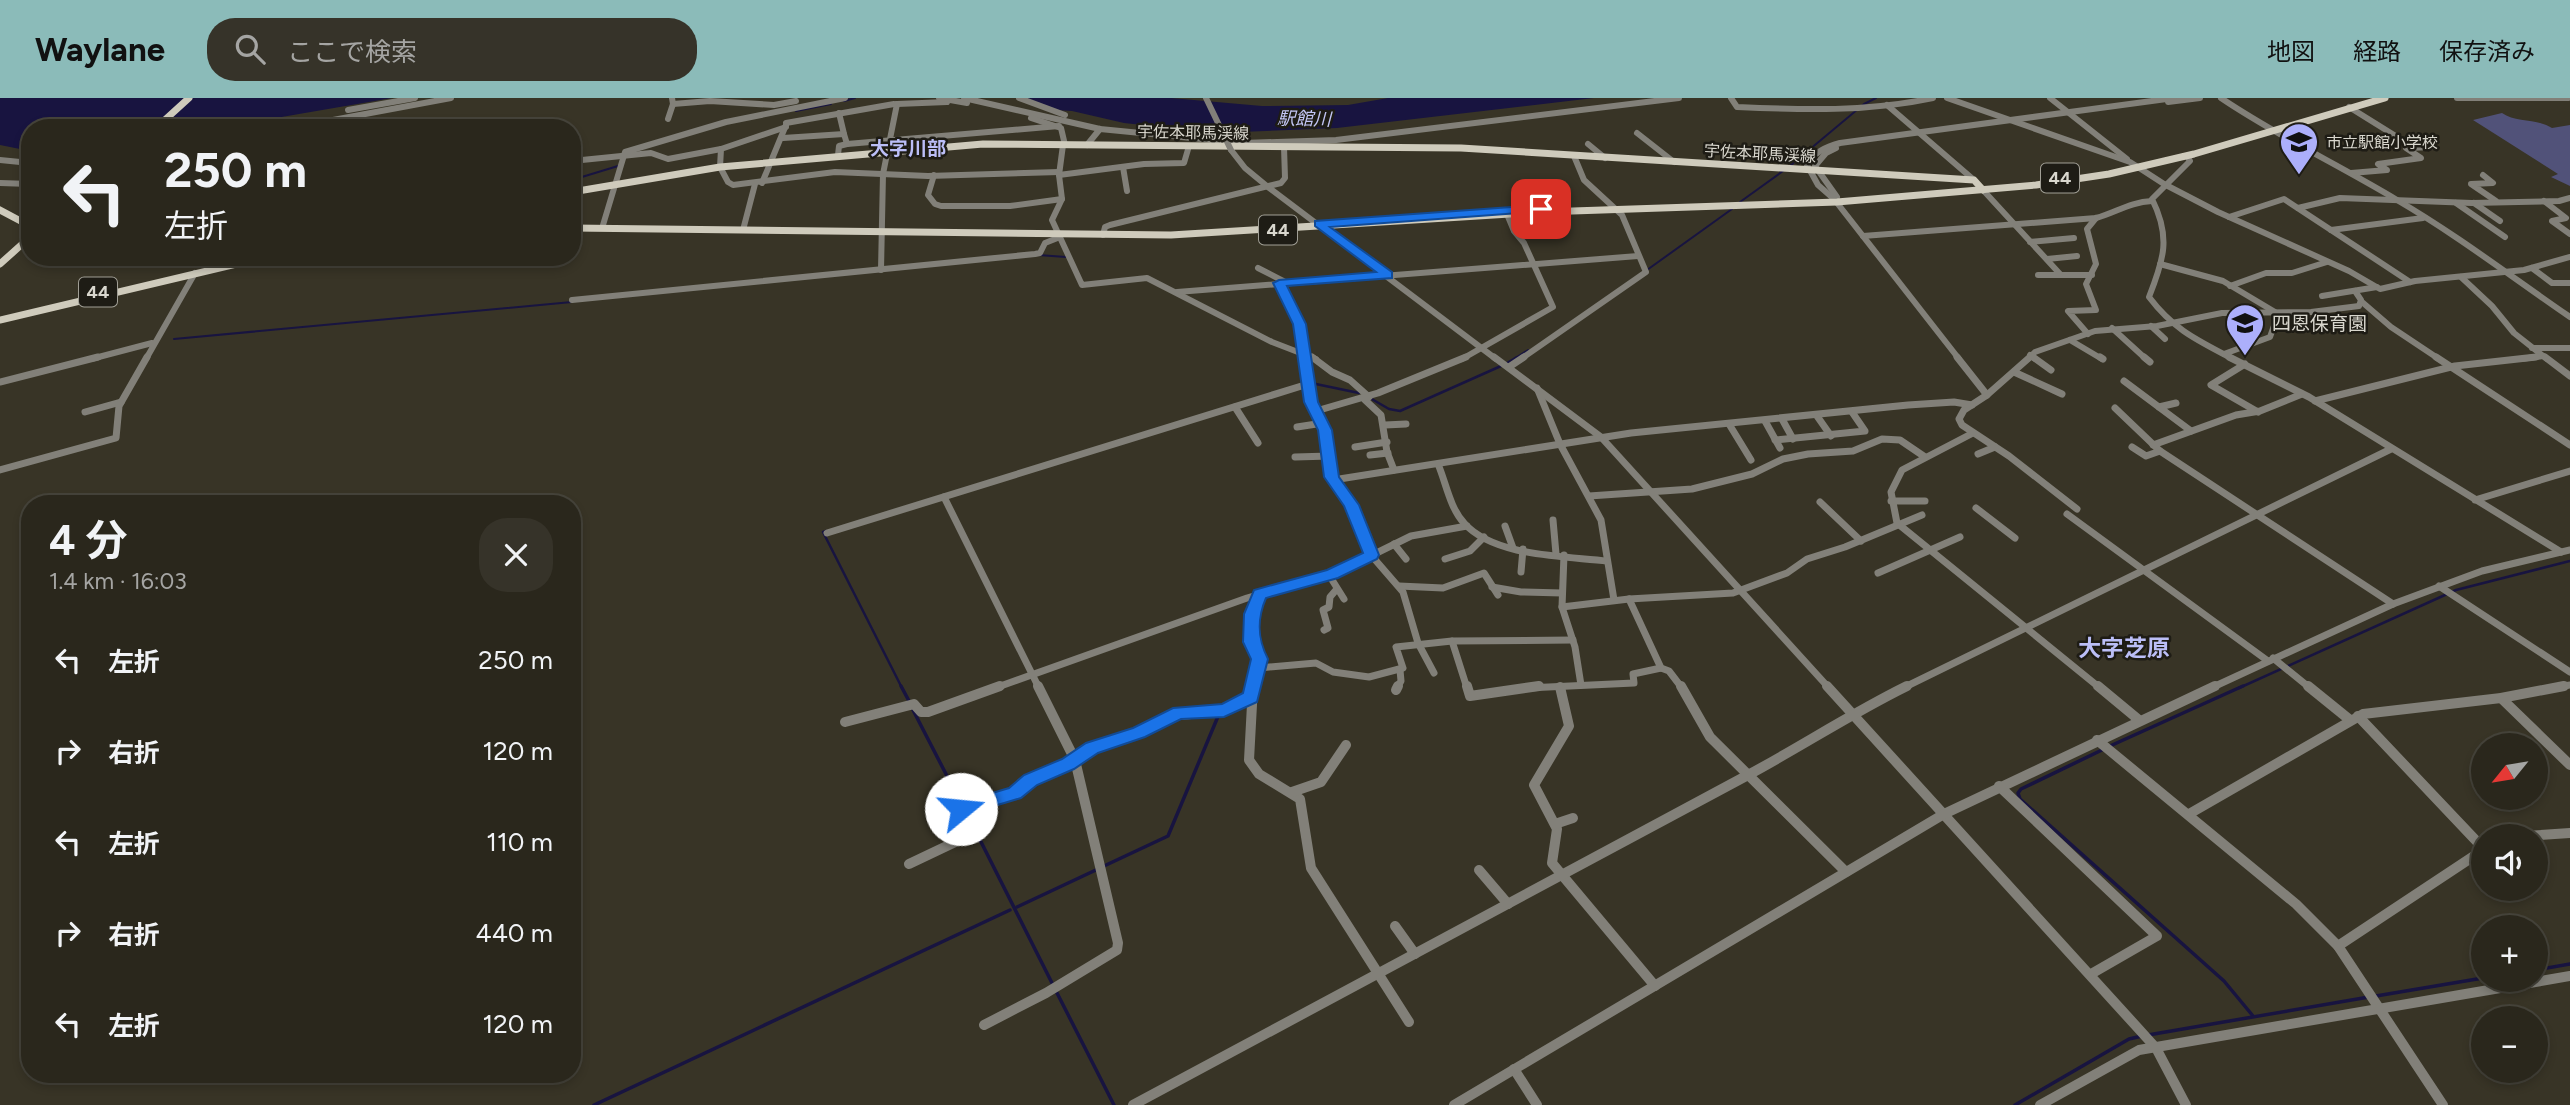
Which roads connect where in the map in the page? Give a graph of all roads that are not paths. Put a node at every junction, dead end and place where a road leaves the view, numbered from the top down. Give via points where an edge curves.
1 (189, 98) edge
2 (415, 98) edge
3 (451, 98) edge
4 (775, 98) edge
5 (845, 98) edge
6 (939, 98) edge
7 (964, 98) edge
8 (1019, 98) edge
9 (1206, 98) edge
10 (1679, 98) edge
11 (1731, 98) edge
12 (1933, 98) edge
13 (1947, 98) edge
14 (2050, 98) edge
15 (2174, 98) edge
16 (2200, 98) edge
17 (2221, 98) edge
18 (2367, 98) edge
19 (2385, 98) edge
20 (2457, 98) edge
21 (2568, 98) edge
22 (673, 101) edge
23 (796, 101) dead end
24 (955, 101) junction
25 (894, 102) edge
26 (782, 104) junction
27 (821, 104) junction
28 (1887, 105) junction
29 (2349, 107) junction
30 (348, 110) dead end
31 (785, 111) junction
32 (839, 113) junction
33 (2070, 114) junction
34 (1065, 115) dead end
35 (825, 116) junction
36 (166, 119) edge
37 (338, 119) edge
38 (668, 119) dead end
39 (2012, 120) junction
40 (2019, 122) junction
41 (786, 125) junction
42 (1059, 126) junction
43 (1100, 129) junction
44 (2268, 129) junction
45 (1637, 133) dead end
46 (844, 134) junction
47 (1920, 134) junction
48 (2394, 135) dead end
49 (783, 138) junction
50 (889, 140) junction
51 (1336, 140) junction
52 (847, 144) junction
53 (1588, 144) dead end
54 (1064, 145) junction
55 (1087, 145) junction
56 (1189, 146) junction
57 (1284, 147) junction
58 (1316, 147) junction
59 (2433, 147) dead end
60 (721, 149) junction
61 (887, 151) junction
62 (838, 155) junction
63 (625, 156) junction
64 (1574, 156) junction
65 (2188, 156) junction
66 (1605, 158) junction
67 (0, 160) edge
68 (581, 160) edge
69 (21, 162) edge
70 (770, 162) junction
71 (1674, 162) junction
72 (2136, 165) junction
73 (720, 167) junction
74 (1123, 167) junction
75 (1813, 171) junction
76 (1059, 173) junction
77 (2351, 173) junction
78 (883, 174) junction
79 (2483, 175) dead end
80 (934, 176) junction
81 (1974, 180) junction
82 (0, 183) edge
83 (759, 183) junction
84 (21, 184) edge
85 (614, 185) junction
86 (2168, 186) junction
87 (1268, 187) junction
88 (1982, 188) junction
89 (581, 190) edge
90 (1128, 191) dead end
91 (2570, 198) edge
92 (1062, 199) junction
93 (1836, 200) junction
94 (2152, 201) junction
95 (2453, 201) junction
96 (2496, 201) junction
97 (2544, 201) junction
98 (2401, 202) junction
99 (2474, 203) junction
100 (1615, 208) junction
101 (2298, 208) junction
102 (0, 210) edge
103 (1507, 214) junction
104 (2229, 217) junction
105 (2096, 218) junction
106 (2423, 218) junction
107 (2568, 220) edge
108 (21, 221) edge
109 (2500, 221) dead end
110 (603, 225) junction
111 (2014, 225) junction
112 (581, 226) edge
113 (581, 226) edge
114 (1321, 226) junction
115 (744, 228) junction
116 (883, 230) junction
117 (2331, 230) junction
118 (1103, 233) junction
119 (1059, 234) junction
120 (2570, 234) edge
121 (1863, 236) junction
122 (2505, 237) dead end
123 (2074, 238) dead end
124 (2030, 242) junction
125 (21, 244) edge
126 (1638, 256) junction
127 (2077, 257) dead end
128 (2570, 257) edge
129 (2, 259) edge
130 (2046, 259) junction
131 (2327, 262) junction
132 (1534, 264) junction
133 (2160, 264) junction
134 (198, 266) edge
135 (212, 266) edge
136 (218, 266) edge
137 (1258, 268) dead end
138 (2532, 268) junction
139 (196, 270) junction
140 (881, 270) junction
141 (2503, 272) junction
142 (2060, 274) junction
143 (1387, 275) junction
144 (2038, 275) dead end
145 (2092, 275) junction
146 (2461, 277) junction
147 (2410, 282) junction
148 (1283, 283) junction
149 (2570, 283) edge
150 (2230, 285) junction
151 (2377, 288) junction
152 (2355, 291) junction
153 (1176, 292) junction
154 (2322, 296) dead end
155 (572, 300) dead end
156 (2362, 302) junction
157 (2276, 313) junction
158 (2570, 317) edge
159 (0, 318) edge
160 (2171, 323) junction
161 (2151, 326) junction
162 (2112, 328) junction
163 (2088, 334) junction
164 (2070, 340) junction
165 (2165, 340) dead end
166 (152, 343) junction
167 (2532, 348) junction
168 (2570, 348) edge
169 (1486, 349) junction
170 (1303, 352) junction
171 (2224, 354) junction
172 (2031, 355) junction
173 (2543, 356) junction
174 (2103, 359) dead end
175 (2150, 362) dead end
176 (2245, 364) junction
177 (1509, 367) junction
178 (2451, 367) junction
179 (2051, 370) dead end
180 (2014, 372) junction
181 (2570, 376) edge
182 (2124, 381) dead end
183 (0, 382) edge
184 (1308, 384) junction
185 (1537, 388) junction
186 (2062, 394) dead end
187 (2302, 394) junction
188 (1987, 395) junction
189 (1367, 398) junction
190 (2315, 401) junction
191 (121, 402) junction
192 (2176, 403) dead end
193 (1972, 405) junction
194 (1235, 407) junction
195 (2159, 407) junction
196 (2115, 408) dead end
197 (1316, 411) junction
198 (85, 412) dead end
199 (1852, 412) junction
200 (2258, 412) junction
201 (1817, 416) junction
202 (1782, 419) junction
203 (1765, 421) junction
204 (1322, 422) junction
205 (1406, 424) dead end
206 (1729, 424) junction
207 (1385, 425) junction
208 (1297, 427) dead end
209 (2191, 431) junction
210 (1973, 433) junction
211 (1831, 436) junction
212 (1601, 437) junction
213 (1793, 439) junction
214 (1387, 442) junction
215 (1258, 443) dead end
216 (1560, 444) junction
217 (2570, 445) edge
218 (1355, 447) dead end
219 (1995, 447) junction
220 (2132, 447) dead end
221 (2157, 448) junction
222 (2391, 449) junction
223 (1388, 453) junction
224 (1978, 454) dead end
225 (1370, 455) dead end
226 (1330, 456) junction
227 (1295, 457) dead end
228 (1925, 457) junction
229 (1751, 460) dead end
230 (1438, 464) junction
231 (0, 470) edge
232 (1394, 470) junction
233 (2570, 471) edge
234 (1333, 480) junction
235 (1650, 490) junction
236 (1588, 496) junction
237 (944, 497) junction
238 (1926, 500) dead end
239 (2475, 500) junction
240 (1891, 501) junction
241 (1820, 502) dead end
242 (1976, 509) dead end
243 (2077, 509) dead end
244 (2067, 514) dead end
245 (2258, 514) junction
246 (1922, 515) dead end
247 (1553, 520) dead end
248 (1467, 526) junction
249 (1505, 526) dead end
250 (1899, 526) junction
251 (827, 533) dead end
252 (1484, 537) junction
253 (1960, 537) dead end
254 (2015, 538) dead end
255 (1861, 541) junction
256 (1394, 544) junction
257 (1513, 548) junction
258 (1523, 549) junction
259 (1930, 551) junction
260 (2566, 551) edge
261 (1371, 555) junction
262 (1560, 555) junction
263 (1406, 559) dead end
264 (1445, 559) dead end
265 (1607, 561) junction
266 (2144, 569) junction
267 (1521, 572) dead end
268 (1878, 573) dead end
269 (1329, 575) junction
270 (1399, 586) junction
271 (1492, 587) junction
272 (2443, 588) junction
273 (1336, 590) junction
274 (1741, 590) junction
275 (1562, 593) junction
276 (1260, 594) junction
277 (1498, 595) dead end
278 (1629, 598) junction
279 (1344, 600) dead end
280 (1614, 600) junction
281 (2393, 604) junction
282 (1563, 607) junction
283 (2025, 628) junction
284 (1324, 630) dead end
285 (1573, 640) junction
286 (1452, 641) junction
287 (1418, 643) junction
288 (2271, 660) junction
289 (1259, 668) junction
290 (1661, 668) junction
291 (1400, 670) junction
292 (2570, 672) edge
293 (1434, 673) dead end
294 (1033, 674) junction
295 (1581, 685) junction
296 (2570, 685) edge
297 (1560, 687) junction
298 (1396, 690) dead end
299 (1251, 697) junction
300 (2501, 698) junction
301 (1852, 713) junction
302 (2354, 718) junction
303 (2139, 720) junction
304 (845, 722) dead end
305 (2097, 740) junction
306 (1346, 745) dead end
307 (1075, 760) junction
308 (2570, 765) edge
309 (1748, 775) junction
310 (1999, 786) junction
311 (1292, 792) junction
312 (1944, 814) junction
313 (2189, 814) junction
314 (1573, 818) dead end
315 (1555, 824) junction
316 (2570, 833) edge
317 (2548, 834) edge
318 (2471, 837) edge
319 (2471, 857) edge
320 (909, 864) dead end
321 (1479, 870) dead end
322 (1846, 872) junction
323 (1561, 876) junction
324 (1508, 904) junction
325 (1395, 926) dead end
326 (2338, 946) junction
327 (1415, 954) junction
328 (1377, 973) junction
329 (2091, 974) junction
330 (2570, 976) edge
331 (1655, 986) junction
332 (2380, 1007) junction
333 (1409, 1022) dead end
334 (984, 1025) dead end
335 (2154, 1045) junction
336 (1514, 1069) junction
337 (1133, 1105) edge
338 (1454, 1105) edge
339 (1537, 1105) edge
340 (2040, 1105) edge
341 (2186, 1105) edge
342 (2443, 1105) edge

1 - 36 main road
2 - 30 street
3 - 37 street
4 - 26 street
5 - 27 street
6 - 24 street
7 - 43 street
8 - 34 street
9 - 87 street, bridge via 1231,150
10 - 51 street
11 - 28 street via 1740,107 1837,110
12 - 28 street
13 - 39 street
14 - 33 street
15 - 33 street
16 - 33 street
17 - 44 street
18 - 44 main road, 44
19 - 29 main road, 44
20 - 21 street
22 - 26 street
22 - 38 street
23 - 26 street
24 - 25 street
24 - 42 street
25 - 32 street
25 - 50 street
26 - 31 street
27 - 31 street
27 - 35 street
28 - 47 street
29 - 44 main road, 44
29 - 48 street
31 - 41 street
31 - 63 street via 718,124 634,149
32 - 35 street
32 - 46 street
33 - 39 street
33 - 40 street
33 - 72 street
35 - 41 street
39 - 40 street
39 - 47 street
40 - 47 street
40 - 72 street
41 - 49 street
41 - 60 street
42 - 50 street
42 - 54 street
43 - 51 street via 1243,143
43 - 55 street
44 - 65 main road, 44
44 - 72 main road, 44
44 - 77 street
45 - 71 street
46 - 49 street
46 - 52 street
47 - 75 street via 1836,148 1818,160
47 - 81 street
49 - 70 street
50 - 52 street
50 - 61 street
51 - 58 street
52 - 62 street via 839,146
53 - 66 street
54 - 55 main road, 宇佐本耶馬渓線
54 - 61 main road, 宇佐本耶馬渓線 via 964,144
54 - 76 street
55 - 56 main road, 宇佐本耶馬渓線
56 - 57 main road, 宇佐本耶馬渓線
56 - 74 street via 1184,163
57 - 58 main road, 宇佐本耶馬渓線
57 - 87 street via 1285,178
58 - 64 main road, 宇佐本耶馬渓線 via 1461,148
59 - 77 street via 2406,148 2421,158 2378,164 2387,170
60 - 63 street via 668,159 651,153
60 - 73 street
61 - 62 main road, 宇佐本耶馬渓線
61 - 78 street
62 - 70 main road, 宇佐本耶馬渓線
63 - 68 street
63 - 85 street
64 - 66 main road, 宇佐本耶馬渓線
64 - 100 street via 1584,180
65 - 72 main road, 44
65 - 86 street via 2190,161
66 - 71 main road, 宇佐本耶馬渓線
67 - 69 street
70 - 73 main road, 宇佐本耶馬渓線
70 - 83 street
71 - 75 main road, 宇佐本耶馬渓線
72 - 86 street
72 - 88 main road, 44
73 - 83 street via 729,184
73 - 85 main road, 宇佐本耶馬渓線
74 - 76 street via 1103,174
74 - 90 street
75 - 81 main road, 宇佐本耶馬渓線
75 - 93 street
76 - 80 street
76 - 92 street
77 - 98 street
78 - 80 street
78 - 83 street via 835,172
78 - 116 street
79 - 96 street via 2493,183 2471,184
80 - 92 street via 928,195 941,206 1010,206
81 - 88 main road
82 - 84 street
83 - 115 street
85 - 89 main road, 宇佐本耶馬渓線
85 - 110 street
86 - 94 street
86 - 104 street
87 - 114 street
87 - 118 street via 1122,222 1108,226
88 - 93 main road, 44
88 - 111 street
91 - 97 street
92 - 119 street via 1052,220
93 - 100 main road, 44
93 - 100 main road, 44
93 - 121 street
94 - 105 street via 2134,202
94 - 133 street via 2164,233
95 - 98 street
95 - 99 street
95 - 122 street
96 - 97 street
96 - 99 street
97 - 107 street
98 - 101 street via 2340,198
98 - 106 street
99 - 109 street
100 - 103 main road, 44
100 - 114 main road, 44 via 1485,211
100 - 126 street
101 - 104 street via 2284,199
101 - 117 street
102 - 108 main road
103 - 114 main road, 44
103 - 132 street
104 - 131 street
105 - 111 street
105 - 145 street via 2087,231 2096,264
106 - 117 street
106 - 141 street
107 - 120 street via 2552,220
110 - 113 main road, 44
110 - 115 main road, 44
111 - 121 street
111 - 124 street
112 - 115 main road, 44
114 - 118 main road, 44
114 - 143 street
115 - 116 main road, 44
116 - 119 main road, 44
116 - 140 street
117 - 147 street
118 - 119 main road, 44
119 - 140 street via 1045,243 1040,253
119 - 153 street via 1082,285 1142,277
121 - 188 street
123 - 124 street
124 - 130 street
125 - 129 main road
126 - 132 street
126 - 177 street via 1646,272
127 - 130 street
128 - 138 street
130 - 142 street
131 - 150 street
131 - 151 street
132 - 143 street
132 - 169 street via 1553,307
133 - 150 street
133 - 160 street via 2149,297
134 - 139 main road
135 - 139 main road, 44
136 - 139 main road, 44
137 - 148 street
138 - 141 street
138 - 149 street via 2552,283
139 - 159 main road, 44
139 - 166 street
140 - 155 street
141 - 146 street
141 - 158 street
142 - 144 street
142 - 145 street
143 - 148 street
143 - 169 street
145 - 163 street via 2086,284 2096,310 2068,311
146 - 147 street
146 - 167 street
147 - 151 street
148 - 153 street
148 - 170 street via 1299,324
150 - 157 street
151 - 152 street
152 - 154 street
152 - 156 street
153 - 170 street via 1272,342
156 - 157 street via 2328,310
156 - 178 street
157 - 160 street via 2219,313
157 - 171 street via 2270,337
160 - 161 street
160 - 171 street
161 - 162 street
161 - 165 street
162 - 163 street
162 - 175 street
163 - 164 street
164 - 172 street
164 - 174 street
166 - 183 street
166 - 191 street
167 - 168 street
167 - 173 street
169 - 177 street
169 - 189 street
170 - 184 street
170 - 189 street via 1350,380
171 - 176 street
172 - 179 street
172 - 180 street
173 - 178 street
173 - 181 street
176 - 187 street
176 - 200 street via 2211,385
177 - 185 street
178 - 190 street
178 - 217 street
180 - 186 street
180 - 188 street
182 - 195 street
184 - 194 street
184 - 197 street
185 - 212 street
185 - 216 street
187 - 190 street
187 - 200 street
188 - 193 street
189 - 197 street
189 - 207 street
190 - 222 street
191 - 198 street
191 - 231 street via 116,438
192 - 195 street
193 - 199 street via 1945,403
193 - 210 street via 1959,419
194 - 215 street
194 - 237 street
195 - 209 street
196 - 221 street
197 - 204 street
199 - 201 street
199 - 211 street via 1866,431
200 - 209 street
201 - 202 street
201 - 211 street
202 - 203 street
202 - 213 street
203 - 206 street
203 - 213 street via 1777,444
204 - 208 street
204 - 226 street
205 - 207 street
206 - 212 street
206 - 229 street
207 - 214 street
209 - 221 street
210 - 219 street
210 - 228 street
211 - 213 street
212 - 216 street
212 - 235 street
214 - 218 street
214 - 223 street
216 - 230 street
216 - 236 street
219 - 224 street
219 - 243 street
220 - 221 street via 2146,456
221 - 245 street
222 - 239 street
222 - 245 street
223 - 225 street
223 - 232 street
226 - 227 street
226 - 234 street
228 - 235 street via 1900,440 1882,439 1853,451 1783,459 1752,474 1699,488
228 - 240 street via 1897,476
230 - 232 street
230 - 248 street
232 - 234 street
233 - 239 street
234 - 261 street via 1351,505
235 - 236 street
235 - 274 street
236 - 265 street via 1603,526
237 - 251 street
237 - 294 street
238 - 240 street
239 - 260 street
240 - 250 street
241 - 255 street
242 - 254 street
244 - 266 street
245 - 266 street
245 - 281 street
246 - 250 street
247 - 262 street
248 - 252 street
248 - 256 street via 1428,531
249 - 257 street
250 - 255 street
250 - 259 street
252 - 257 street
252 - 264 street via 1470,551
253 - 259 street
255 - 274 street via 1807,559 1787,573
256 - 261 street
256 - 263 street
257 - 258 street
258 - 262 street
258 - 267 street
259 - 268 street
259 - 283 street
260 - 272 street via 2512,563
261 - 269 street
261 - 270 street
262 - 265 street
262 - 275 street via 1565,576
265 - 280 street
266 - 283 street
266 - 288 street
269 - 273 street
269 - 276 street
270 - 271 street via 1443,588 1484,573
270 - 287 street
271 - 275 street
271 - 277 street
272 - 281 street
272 - 292 street
273 - 279 street
273 - 284 street via 1324,610 1328,628
274 - 278 street
274 - 301 street
275 - 282 street
276 - 289 street via 1250,630
276 - 294 street
278 - 280 street
278 - 290 street
280 - 282 street
281 - 288 street
282 - 285 street
283 - 301 street
283 - 303 street
285 - 286 street
285 - 295 street
286 - 287 street
286 - 297 street via 1470,696
287 - 291 street via 1396,647 1404,665
287 - 293 street
288 - 302 street
288 - 303 street
289 - 291 street via 1316,663 1333,672 1369,677
289 - 299 street
290 - 295 street via 1633,674 1634,683
290 - 309 street via 1684,689 1710,737
291 - 298 street
294 - 304 street via 928,712 920,712 914,704 905,705
294 - 307 street
295 - 297 street
296 - 300 street
297 - 315 street via 1569,726 1534,785
299 - 307 street via 1224,710 1179,713 1092,748
299 - 311 street via 1251,766
300 - 302 street via 2371,712
300 - 308 street
301 - 309 street
301 - 312 street
302 - 313 street
302 - 318 street
303 - 305 street
305 - 310 street
305 - 313 street
306 - 311 street via 1321,782
307 - 320 street via 1038,776 1015,793 961,809 971,835
307 - 334 street via 1117,950
309 - 322 street
309 - 323 street
310 - 312 street
310 - 329 street via 2157,936
311 - 328 street via 1303,804 1311,868
312 - 322 street
312 - 329 street
313 - 326 street via 2296,904
314 - 315 street
315 - 323 street via 1552,863
316 - 317 street
319 - 326 street
321 - 324 street
322 - 331 street
323 - 324 street
323 - 331 street
324 - 327 street
325 - 327 street
326 - 332 street
327 - 328 street
328 - 333 street
328 - 337 street
329 - 335 street
330 - 332 street
331 - 336 street
332 - 335 street
332 - 342 street
335 - 340 street
335 - 341 street
336 - 338 street
336 - 339 street

